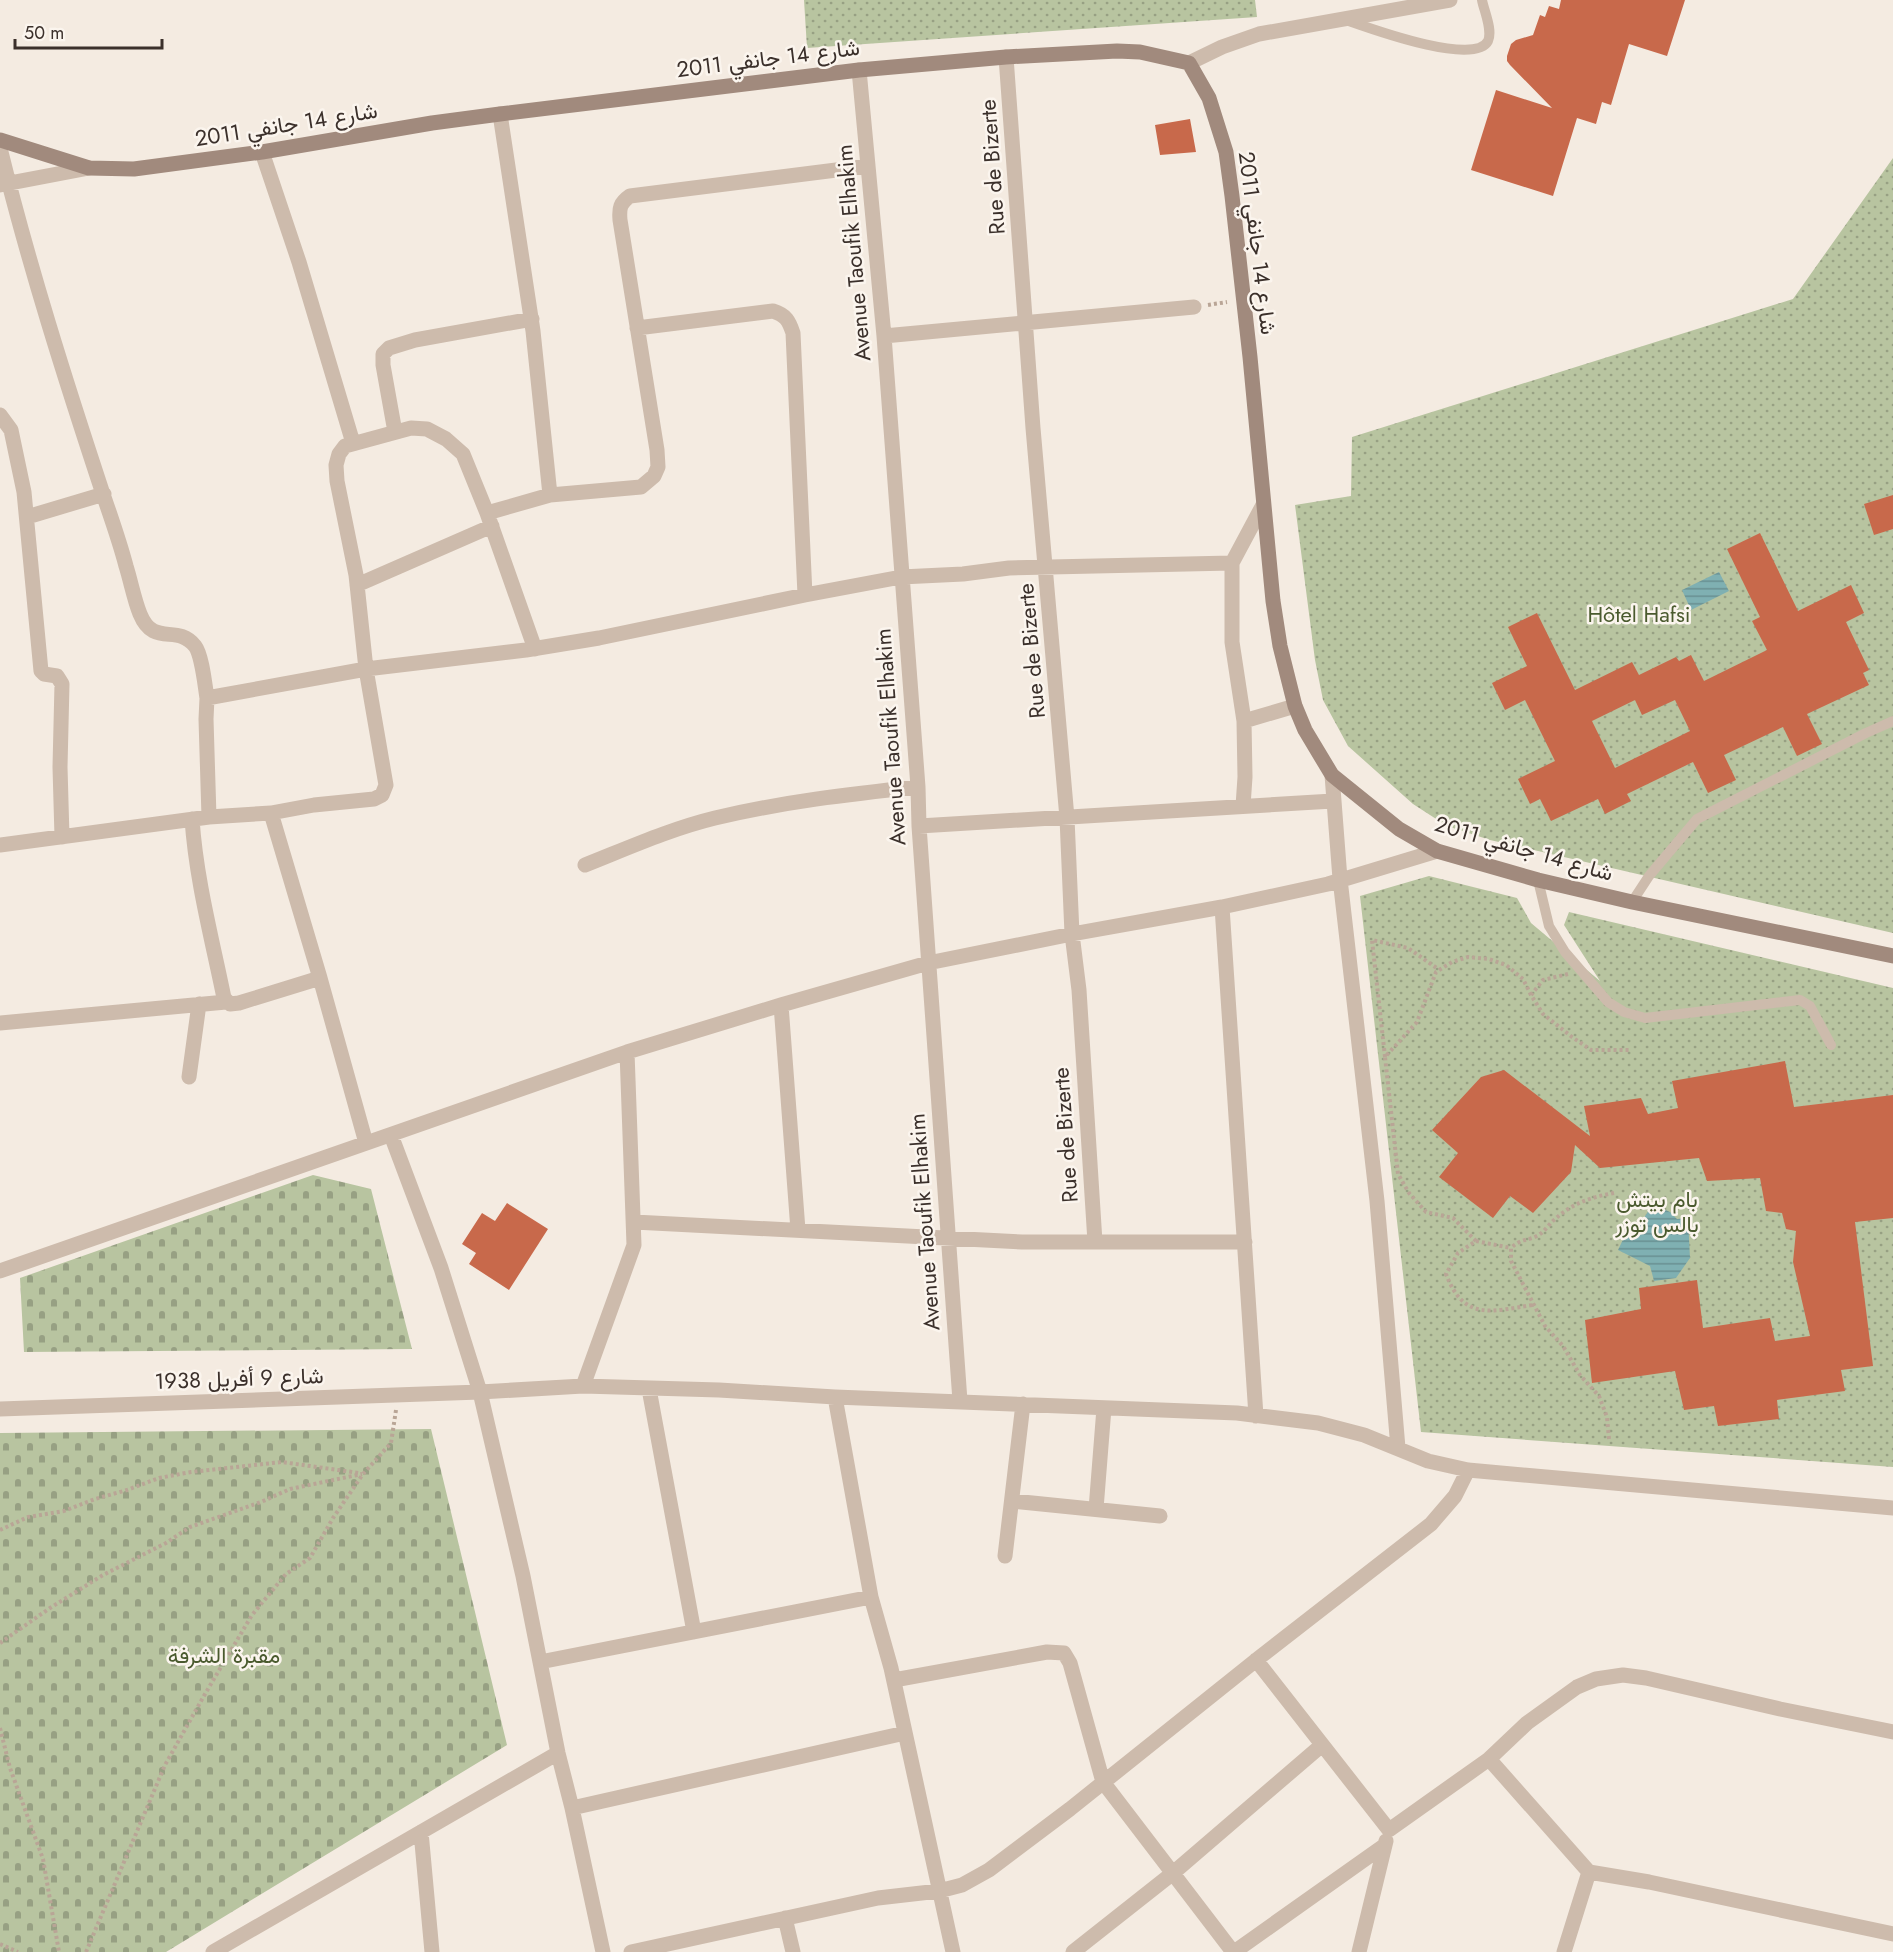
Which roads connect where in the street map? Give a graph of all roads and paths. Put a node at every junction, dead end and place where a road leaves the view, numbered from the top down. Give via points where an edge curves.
1 (1450, 0) edge
2 (1482, 0) edge
3 (1344, 20) junction
4 (1006, 57) junction
5 (1189, 63) junction
6 (860, 70) junction
7 (500, 114) junction
8 (0, 140) edge
9 (0, 148) edge
10 (262, 152) junction
11 (868, 166) junction
12 (88, 168) junction
13 (4, 184) edge
14 (1243, 299) junction
15 (1194, 307) joint
16 (532, 319) junction
17 (1025, 321) junction
18 (637, 328) junction
19 (884, 336) junction
20 (0, 415) edge
21 (395, 432) junction
22 (353, 443) junction
23 (104, 494) junction
24 (550, 495) junction
25 (1263, 505) junction
26 (27, 517) junction
27 (489, 520) junction
28 (1232, 563) junction
29 (1046, 567) junction
30 (901, 578) junction
31 (357, 585) junction
32 (805, 595) junction
33 (536, 649) junction
34 (366, 669) junction
35 (207, 698) junction
36 (1296, 706) junction
37 (1244, 721) junction
38 (1893, 721) edge
39 (1332, 775) junction
40 (918, 787) junction
41 (1333, 801) junction
42 (1244, 806) junction
43 (271, 813) junction
44 (209, 817) junction
45 (1067, 818) junction
46 (192, 819) junction
47 (919, 826) junction
48 (62, 837) junction
49 (0, 845) edge
50 (1437, 851) junction
51 (585, 865) dead end
52 (1340, 879) junction
53 (1538, 880) junction
54 (1632, 902) junction
55 (1222, 907) junction
56 (1072, 934) junction
57 (1893, 956) edge
58 (928, 963) junction
59 (1438, 969) dead end
60 (1581, 971) junction
61 (320, 978) junction
62 (1531, 995) junction
63 (226, 1002) junction
64 (199, 1004) junction
65 (781, 1005) junction
66 (0, 1023) edge
67 (1831, 1045) dead end
68 (1631, 1050) dead end
69 (627, 1052) junction
70 (1385, 1058) junction
71 (189, 1077) dead end
72 (391, 1135) junction
73 (366, 1143) junction
74 (1614, 1193) dead end
75 (634, 1222) junction
76 (798, 1230) junction
77 (947, 1238) junction
78 (1476, 1241) junction
79 (1095, 1242) junction
80 (1245, 1242) junction
81 (1510, 1248) junction
82 (0, 1271) edge
83 (1533, 1305) junction
84 (583, 1386) junction
85 (649, 1389) junction
86 (480, 1392) junction
87 (399, 1395) junction
88 (835, 1397) junction
89 (960, 1401) junction
90 (1023, 1404) junction
91 (1104, 1408) junction
92 (0, 1409) edge
93 (1256, 1416) junction
94 (1608, 1439) dead end
95 (1398, 1448) junction
96 (1468, 1470) junction
97 (363, 1473) junction
98 (1012, 1501) junction
99 (1096, 1509) junction
100 (1893, 1509) edge
101 (1160, 1516) dead end
102 (0, 1530) edge
103 (1005, 1556) dead end
104 (871, 1597) junction
105 (694, 1632) junction
106 (0, 1643) edge
107 (1256, 1660) junction
108 (540, 1662) junction
109 (894, 1680) junction
110 (0, 1728) edge
111 (1893, 1732) edge
112 (905, 1733) junction
113 (1322, 1745) junction
114 (558, 1753) junction
115 (1489, 1759) junction
116 (1103, 1782) junction
117 (572, 1808) junction
118 (1389, 1830) junction
119 (420, 1832) junction
120 (1385, 1845) junction
121 (1589, 1872) junction
122 (1173, 1873) junction
123 (939, 1891) junction
124 (785, 1918) junction
125 (1893, 1934) edge
126 (0, 1944) edge
127 (18, 1952) edge
128 (59, 1952) edge
129 (86, 1952) edge
130 (213, 1952) edge
131 (432, 1952) edge
132 (603, 1952) edge
133 (631, 1952) edge
134 (793, 1952) edge
135 (952, 1952) edge
136 (1073, 1952) edge
137 (1234, 1952) edge
138 (1359, 1952) edge
139 (1564, 1952) edge

1 - 3 street
2 - 3 lane via 1490,34 1480,49 1442,48
3 - 5 street via 1259,34
4 - 5 main road, شارع 14 جانفي 2011 via 1140,52
4 - 6 main road, شارع 14 جانفي 2011
4 - 17 street, Rue de Bizerte
5 - 14 main road, شارع 14 جانفي 2011 via 1209,98 1226,152
6 - 7 main road, شارع 14 جانفي 2011
6 - 11 street, Avenue Taoufik Elhakim
7 - 10 main road, شارع 14 جانفي 2011
7 - 16 street
8 - 12 main road, شارع 14 جانفي 2011
9 - 13 street
10 - 12 main road, شارع 14 جانفي 2011 via 154,168
10 - 22 street
11 - 18 street via 630,196 621,202 620,220
11 - 19 street, Avenue Taoufik Elhakim
12 - 13 street
13 - 23 street
14 - 15 path
14 - 25 main road, شارع 14 جانفي 2011
15 - 17 street
16 - 21 street via 389,348 383,354 383,365
16 - 24 street
17 - 19 street
17 - 29 street, Rue de Bizerte
18 - 24 street via 657,450 654,476 633,489
18 - 32 street via 772,311 789,320 793,333
19 - 30 street, Avenue Taoufik Elhakim
20 - 26 street via 11,430
21 - 22 street
21 - 27 street via 427,429 458,448
22 - 31 street via 345,446 336,465
23 - 26 street
23 - 35 street via 140,615 155,634 181,637 197,648
24 - 27 street
25 - 28 street
25 - 36 main road, شارع 14 جانفي 2011 via 1274,612
26 - 48 street via 41,671 57,676 62,684
27 - 31 street
27 - 33 street
28 - 29 street
28 - 37 street via 1232,642
29 - 30 street
29 - 45 street, Rue de Bizerte
30 - 32 street
30 - 40 street, Avenue Taoufik Elhakim
31 - 34 street
32 - 33 street
33 - 34 street
34 - 35 street
34 - 43 street via 385,774 382,795
35 - 44 street
36 - 37 street
36 - 39 main road, شارع 14 جانفي 2011 via 1305,730
37 - 42 street
38 - 54 lane via 1697,819 1648,876
39 - 41 street
39 - 50 main road, شارع 14 جانفي 2011 via 1399,830
40 - 47 street, Avenue Taoufik Elhakim
40 - 51 street via 810,798 712,819
41 - 42 street
41 - 52 street
42 - 45 street
43 - 44 street
43 - 61 street
44 - 46 street
45 - 47 street
45 - 56 street, Rue de Bizerte
46 - 48 street
46 - 63 street via 202,891
47 - 58 street, Avenue Taoufik Elhakim
48 - 49 street
50 - 52 street
50 - 53 main road, شارع 14 جانفي 2011
52 - 55 street
52 - 95 street via 1377,1201
53 - 54 main road, شارع 14 جانفي 2011
53 - 60 lane via 1549,926
54 - 57 main road, شارع 14 جانفي 2011
55 - 56 street
55 - 80 street
56 - 58 street
56 - 79 street, Rue de Bizerte
58 - 65 street
58 - 77 street, Avenue Taoufik Elhakim
59 - 70 path via 1408,948 1372,940
60 - 62 path via 1543,980
60 - 67 lane via 1608,1002 1624,1012 1646,1018 1800,1000 1810,1006
61 - 63 street via 239,1003
61 - 73 street
62 - 68 path via 1544,1014 1591,1050
62 - 70 path via 1523,979 1506,965 1468,957 1452,962 1436,972 1417,1022
63 - 64 street
64 - 66 street
64 - 71 street
65 - 69 street
65 - 76 street
69 - 72 street
69 - 75 street
70 - 78 path via 1398,1174 1426,1212 1453,1218
72 - 73 street
72 - 86 street via 441,1268
73 - 82 street
74 - 81 path via 1575,1204 1540,1234
75 - 76 street
75 - 84 street via 634,1245
76 - 77 street
77 - 79 street
77 - 89 street, Avenue Taoufik Elhakim
78 - 81 path
78 - 83 path via 1458,1253 1446,1274 1452,1291 1469,1306 1484,1311
79 - 80 street
80 - 93 street
81 - 83 path via 1511,1261
83 - 94 path via 1580,1375 1599,1396 1607,1417
84 - 85 street, شارع 9 أفريل 1938
84 - 86 street, شارع 9 أفريل 1938
85 - 88 street, شارع 9 أفريل 1938
85 - 105 street
86 - 87 street, شارع 9 أفريل 1938
86 - 108 street
87 - 92 street, شارع 9 أفريل 1938
87 - 97 path via 391,1443
88 - 89 street, شارع 9 أفريل 1938
88 - 104 street
89 - 90 street, شارع 9 أفريل 1938
90 - 91 street, شارع 9 أفريل 1938
90 - 98 street
91 - 93 street, شارع 9 أفريل 1938
91 - 99 street
93 - 95 street, شارع 9 أفريل 1938 via 1317,1423
95 - 96 street, شارع 9 أفريل 1938 via 1428,1461
96 - 100 street, شارع 9 أفريل 1938
96 - 107 street via 1455,1496 1431,1524
97 - 102 path via 282,1462 191,1472 159,1478 64,1511 28,1517
97 - 106 path via 290,1489 190,1527 103,1575
97 - 129 path via 310,1558 286,1574 252,1615 205,1694 165,1765
98 - 99 street
98 - 103 street
99 - 101 street
104 - 105 street
104 - 109 street
105 - 108 street
107 - 113 street
107 - 116 street
108 - 114 street
109 - 112 street
109 - 116 street via 1047,1652 1064,1653
110 - 128 path via 43,1859
111 - 115 street via 1623,1675 1577,1687 1527,1723
112 - 117 street
112 - 123 street
113 - 118 street
113 - 122 street
114 - 117 street
114 - 119 street
115 - 118 street
115 - 121 street
116 - 122 street
116 - 123 street via 989,1870 962,1885
117 - 132 street
118 - 120 street
119 - 130 street
119 - 131 street
120 - 137 street
120 - 138 street
121 - 125 street
121 - 139 street
122 - 136 street
122 - 137 street
123 - 124 street via 878,1898
123 - 135 street
124 - 133 street
124 - 134 street
126 - 127 path

